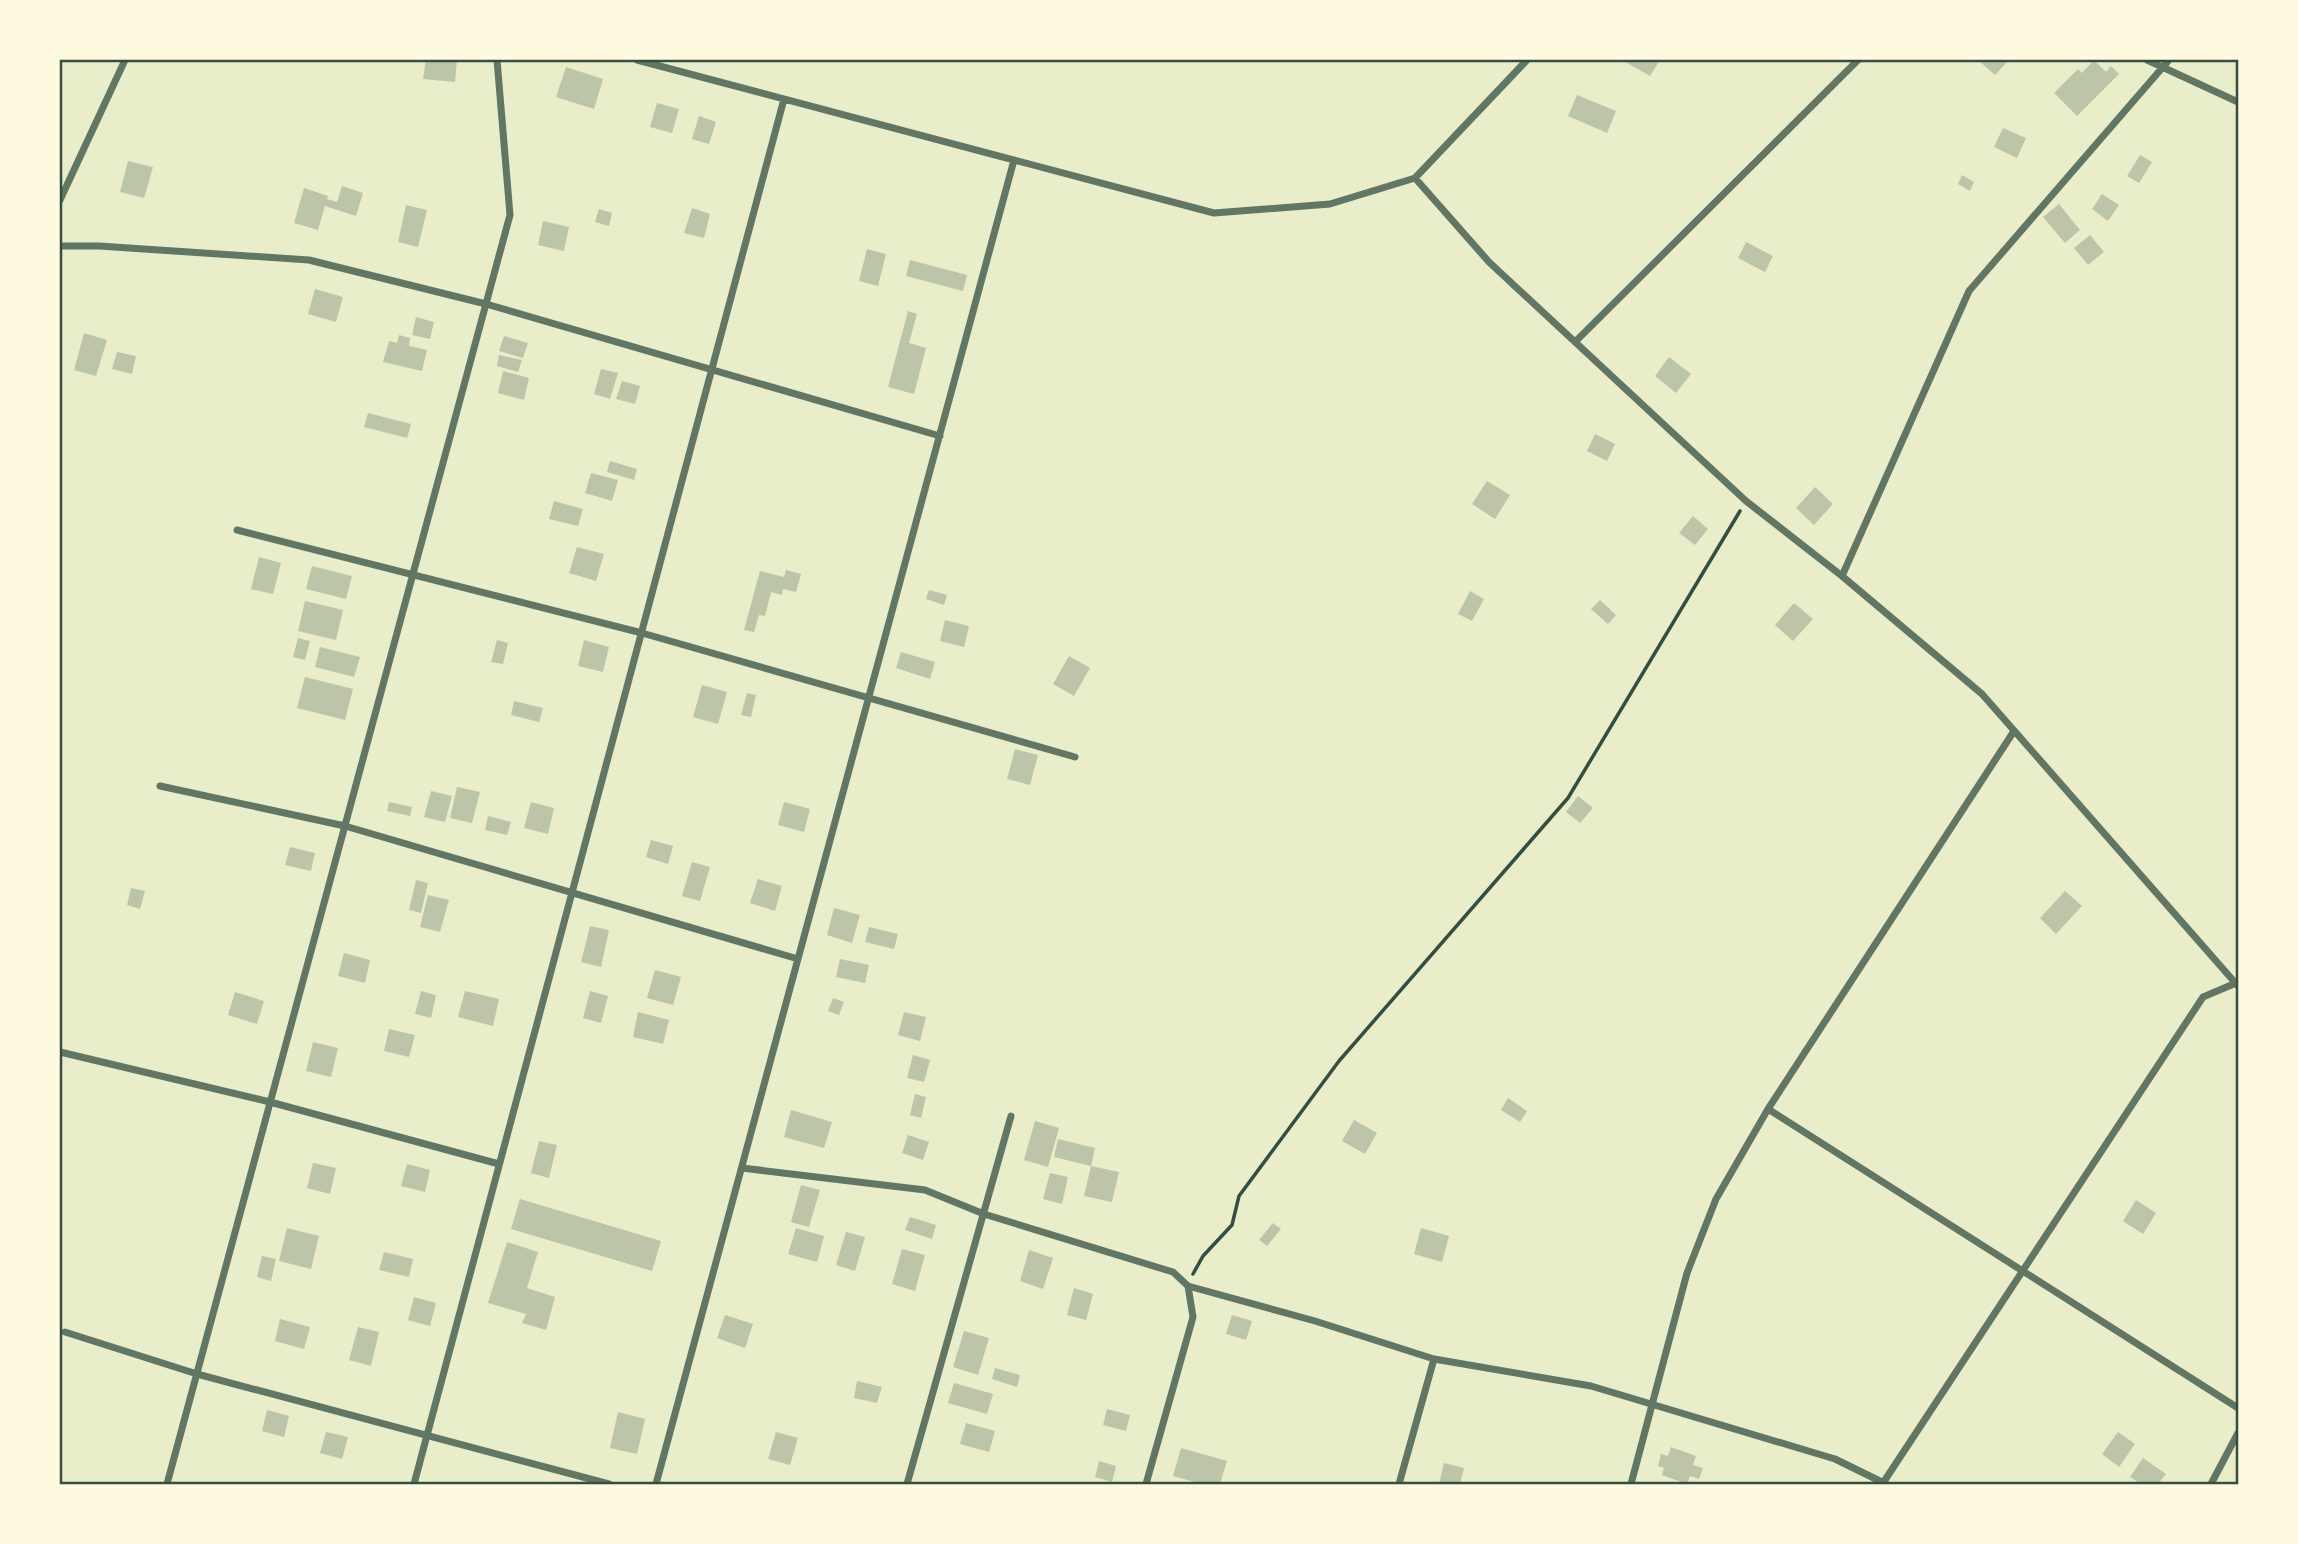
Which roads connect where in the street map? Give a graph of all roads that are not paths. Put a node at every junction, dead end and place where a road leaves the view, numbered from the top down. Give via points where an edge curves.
1 (125, 60) edge
2 (497, 60) edge
3 (637, 60) edge
4 (1527, 60) edge
5 (1858, 60) edge
6 (2147, 60) edge
7 (2169, 60) edge
8 (2163, 66) junction
9 (784, 99) junction
10 (2238, 102) edge
11 (1014, 160) junction
12 (1415, 178) junction
13 (60, 200) edge
14 (60, 246) edge
15 (486, 304) junction
16 (1575, 342) junction
17 (712, 369) junction
18 (940, 436) junction
19 (237, 530) dead end
20 (412, 573) junction
21 (1842, 576) junction
22 (642, 633) junction
23 (869, 698) junction
24 (2014, 731) junction
25 (1075, 757) dead end
26 (160, 786) dead end
27 (345, 827) junction
28 (572, 891) junction
29 (798, 959) junction
30 (2237, 985) edge
31 (60, 1052) edge
32 (270, 1102) junction
33 (1768, 1109) junction
34 (1011, 1116) dead end
35 (499, 1164) junction
36 (742, 1168) junction
37 (984, 1213) junction
38 (2022, 1271) junction
39 (1188, 1286) junction
40 (65, 1332) dead end
41 (1434, 1359) junction
42 (197, 1374) junction
43 (1652, 1405) junction
44 (2238, 1408) edge
45 (2238, 1433) edge
46 (426, 1436) junction
47 (1885, 1484) edge
48 (167, 1485) edge
49 (414, 1485) edge
50 (609, 1485) edge
51 (656, 1485) edge
52 (907, 1485) edge
53 (1146, 1485) edge
54 (1399, 1485) edge
55 (1630, 1485) edge
56 (2211, 1485) edge

1 - 13 street
2 - 15 street via 510,215
3 - 9 street
4 - 12 street
5 - 16 street
6 - 8 street
7 - 8 street
8 - 10 street
8 - 21 street via 1969,292
9 - 11 street
9 - 17 street
11 - 12 street via 1214,213 1329,204
11 - 18 street
12 - 16 street via 1489,262
14 - 15 street via 309,260
15 - 17 street
15 - 20 street
16 - 21 street via 1746,501
17 - 18 street
17 - 22 street
18 - 23 street
19 - 20 street
20 - 22 street
20 - 27 street
21 - 24 street via 1982,694
22 - 23 street
22 - 28 street
23 - 25 street
23 - 29 street
24 - 30 street
24 - 33 street
26 - 27 street
27 - 28 street
27 - 32 street
28 - 29 street
28 - 35 street
29 - 36 street
30 - 38 street via 2203,997
31 - 32 street
32 - 35 street
32 - 42 street
33 - 38 street
33 - 43 street via 1716,1199 1692,1261
34 - 37 street
35 - 46 street
36 - 37 street via 925,1190
36 - 51 street
37 - 39 street via 1173,1272
37 - 52 street
38 - 44 street
38 - 47 street
39 - 41 street
39 - 53 street via 1193,1317
40 - 42 street
41 - 43 street via 1591,1387
41 - 54 street
42 - 46 street
42 - 48 street
43 - 47 street via 1835,1459
43 - 55 street
45 - 56 street
46 - 49 street
46 - 50 street

